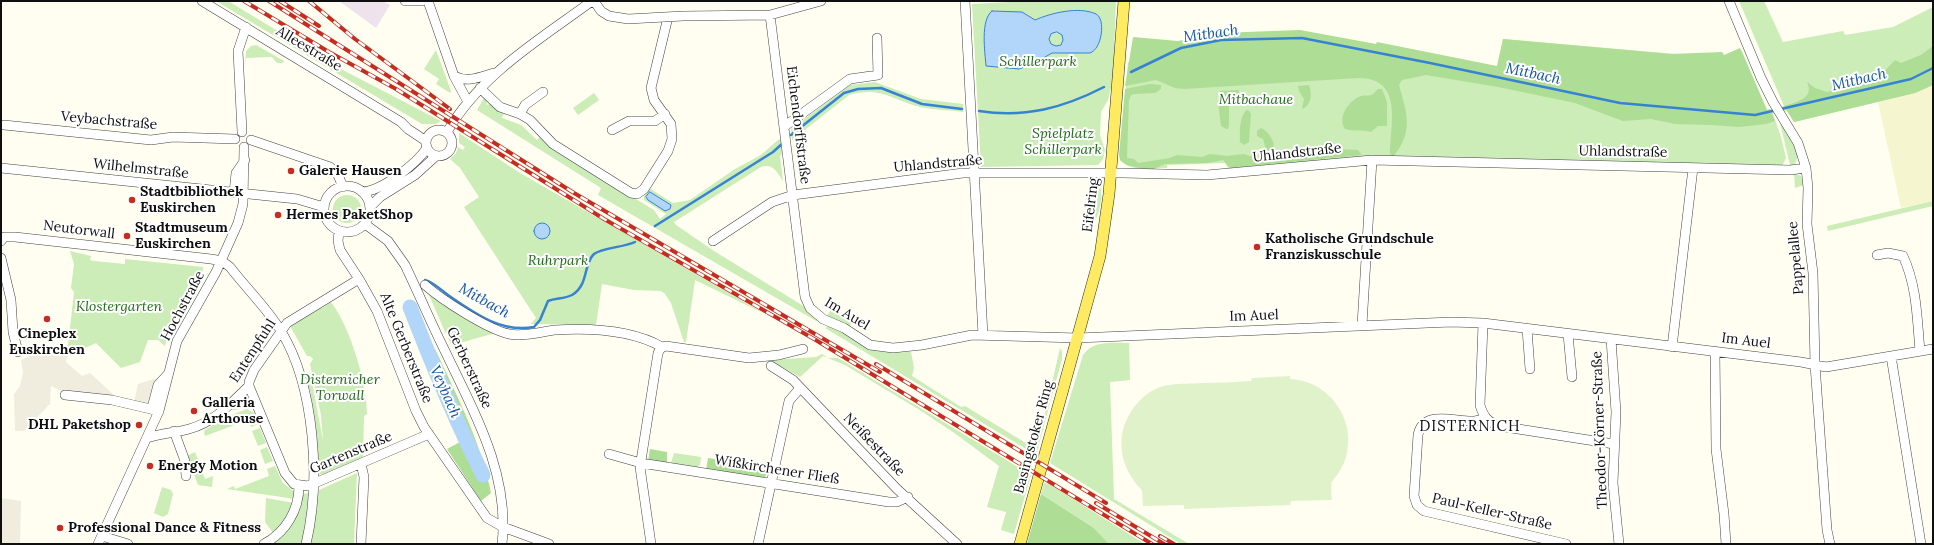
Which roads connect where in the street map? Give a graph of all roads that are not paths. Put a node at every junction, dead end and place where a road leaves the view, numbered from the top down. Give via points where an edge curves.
1 (202, 1) edge
2 (404, 1) edge
3 (422, 1) edge
4 (428, 1) edge
5 (593, 1) edge
6 (965, 1) edge
7 (1124, 1) edge
8 (1729, 1) edge
9 (817, 2) edge
10 (770, 15) junction
11 (668, 17) junction
12 (246, 28) junction
13 (877, 38) dead end
14 (495, 72) junction
15 (454, 76) junction
16 (480, 88) junction
17 (543, 92) dead end
18 (468, 102) junction
19 (520, 114) junction
20 (666, 114) junction
21 (4, 125) dead end
22 (785, 126) junction
23 (612, 130) dead end
24 (242, 132) junction
25 (447, 132) junction
26 (235, 139) junction
27 (251, 140) junction
28 (428, 141) junction
29 (244, 147) junction
30 (436, 156) junction
31 (245, 160) junction
32 (1372, 160) junction
33 (1, 168) edge
34 (1693, 168) junction
35 (1806, 168) junction
36 (1110, 173) junction
37 (974, 174) junction
38 (343, 187) junction
39 (362, 192) junction
40 (234, 193) junction
41 (244, 194) junction
42 (793, 195) junction
43 (324, 207) junction
44 (370, 207) junction
45 (365, 224) junction
46 (339, 231) junction
47 (2, 239) edge
48 (713, 241) dead end
49 (1878, 255) dead end
50 (1, 258) edge
51 (222, 261) junction
52 (359, 279) junction
53 (425, 285) dead end
54 (1483, 324) junction
55 (1362, 325) junction
56 (1527, 329) junction
57 (281, 331) junction
58 (1568, 334) junction
59 (983, 335) junction
60 (1078, 338) junction
61 (1611, 339) junction
62 (1672, 346) junction
63 (662, 347) junction
64 (803, 349) dead end
65 (1933, 349) edge
66 (1714, 351) junction
67 (1920, 351) junction
68 (18, 352) dead end
69 (1891, 356) junction
70 (1815, 365) junction
71 (771, 366) dead end
72 (1530, 369) dead end
73 (1572, 377) dead end
74 (250, 386) junction
75 (800, 388) junction
76 (65, 395) dead end
77 (158, 415) junction
78 (1486, 418) junction
79 (172, 432) junction
80 (429, 434) junction
81 (147, 438) junction
82 (1614, 444) junction
83 (609, 454) dead end
84 (640, 462) junction
85 (361, 464) junction
86 (186, 476) dead end
87 (772, 483) junction
88 (314, 484) junction
89 (299, 486) junction
90 (908, 497) junction
91 (503, 527) junction
92 (1828, 530) junction
93 (100, 540) edge
94 (128, 544) edge
95 (264, 544) edge
96 (306, 544) edge
97 (361, 544) edge
98 (502, 544) edge
99 (549, 544) edge
100 (650, 544) edge
101 (758, 544) edge
102 (957, 544) edge
103 (1020, 544) edge
104 (1566, 544) edge
105 (1620, 544) edge
106 (1726, 544) edge
107 (1824, 544) edge
108 (1830, 544) edge
109 (1921, 544) edge

1 - 12 street, Alleestraße
2 - 3 street
4 - 15 street
5 - 11 street via 604,14 613,18
5 - 14 street
6 - 37 street
7 - 36 main road, Eifelring
8 - 35 street, Pappelallee via 1761,78 1798,143
9 - 10 street
10 - 11 street
10 - 22 street, Eichendorffstraße
11 - 20 street via 651,88 654,100
12 - 24 street via 238,51
12 - 28 street, Alleestraße via 401,122 407,122 423,131
13 - 22 street via 878,75 850,79
14 - 15 street via 471,80
14 - 16 street
15 - 18 street
16 - 18 street
16 - 19 street via 500,107
17 - 19 street via 525,105
18 - 25 street
19 - 20 street via 535,124 553,144 634,194 644,189 671,144 672,129
20 - 23 street via 655,121 629,121
21 - 26 street, Veybachstraße via 152,140 173,137
22 - 42 street, Eichendorffstraße
24 - 26 street via 237,134
24 - 27 street via 247,133
25 - 28 street via 440,130
25 - 30 street via 452,140 451,149 445,155
26 - 29 street via 236,144
27 - 29 street via 249,145
27 - 38 street via 330,167 338,175
28 - 30 street
28 - 39 street via 421,157 400,174 368,192
29 - 31 street, Hochstraße
30 - 44 street via 415,175
31 - 40 street via 236,173
31 - 41 street, Hochstraße
32 - 34 street, Uhlandstraße
32 - 36 street, Uhlandstraße via 1207,175
32 - 55 street
33 - 40 street, Wilhelmstraße
34 - 35 street, Uhlandstraße
34 - 62 street
35 - 70 street, Pappelallee via 1807,224 1813,273
36 - 37 street, Uhlandstraße
36 - 60 main road, Eifelring via 1100,256
37 - 42 street, Uhlandstraße via 963,173
37 - 59 street
38 - 39 street via 353,187
38 - 43 street via 330,194
39 - 44 street
40 - 41 street, Wilhelmstraße
41 - 43 street, Wilhelmstraße via 297,199
41 - 51 street, Hochstraße via 238,223
42 - 48 street, Eichendorffstraße via 772,202
42 - 59 street, Im Auel via 805,297 810,308 818,316 844,328 870,345 880,347 911,347
43 - 46 street via 327,221
44 - 45 street
45 - 46 street via 353,232
45 - 91 street, Gerberstraße via 383,237 401,258 476,415 496,471
46 - 52 street, Alte Gerberstraße via 340,250
47 - 51 street, Neutorwall
49 - 67 street via 1888,253 1903,256 1909,268 1915,298
50 - 68 street via 11,300 13,332
51 - 57 street via 230,267
51 - 77 street, Hochstraße via 177,342 168,373 158,385 153,404
52 - 57 street, Entenpfuhl via 298,316
52 - 80 street, Alte Gerberstraße via 377,311 416,411
53 - 63 street via 474,318 508,334 574,329 597,330 653,342
54 - 55 street, Im Auel via 1437,322
54 - 56 street, Im Auel
54 - 78 street via 1480,400 1481,410
55 - 60 street, Im Auel
56 - 58 street, Im Auel
56 - 72 street
57 - 74 street, Entenpfuhl via 254,370
57 - 88 street via 295,358 303,383 312,444
58 - 61 street, Im Auel
58 - 73 street
59 - 60 street, Im Auel
60 - 103 main road, Basingstoker Ring
61 - 62 street, Im Auel
61 - 82 street, Theodor-Körner-Straße via 1616,391
62 - 66 street, Im Auel
63 - 64 street via 749,358
63 - 84 street via 657,359
65 - 67 street, Im Auel
66 - 70 street, Im Auel
66 - 106 street via 1715,434
67 - 69 street, Im Auel
69 - 70 street, Im Auel via 1826,367
69 - 109 street
70 - 92 street, Pappelallee
71 - 75 street, Neißestraße via 787,375
74 - 79 street, Entenpfuhl via 208,422
74 - 89 street, Gartenstraße via 285,473 290,481
75 - 87 street via 789,401
75 - 90 street, Neißestraße via 897,489
76 - 77 street via 112,400
77 - 79 street via 160,429
77 - 81 street
78 - 82 street via 1499,426
78 - 104 street, Paul-Keller-Straße via 1474,421 1434,419 1422,427 1418,435 1414,496 1417,505 1424,511
79 - 81 street, Entenpfuhl
79 - 86 street via 185,461
80 - 85 street, Gartenstraße
80 - 91 street, Alte Gerberstraße via 483,514
81 - 93 street
82 - 105 street, Theodor-Körner-Straße via 1614,483
83 - 84 street, Wißkirchener Fließ
84 - 87 street, Wißkirchener Fließ
84 - 100 street
85 - 88 street, Gartenstraße
85 - 97 street via 364,477
87 - 90 street, Wißkirchener Fließ via 889,502 897,502
87 - 101 street
88 - 89 street, Gartenstraße
88 - 96 street
89 - 95 street via 298,501 293,514 282,530
90 - 102 street, Neißestraße
91 - 98 street, Gerberstraße
91 - 99 street, Alte Gerberstraße
92 - 107 street, Pappelallee
92 - 108 street, Pappelallee
93 - 94 street

